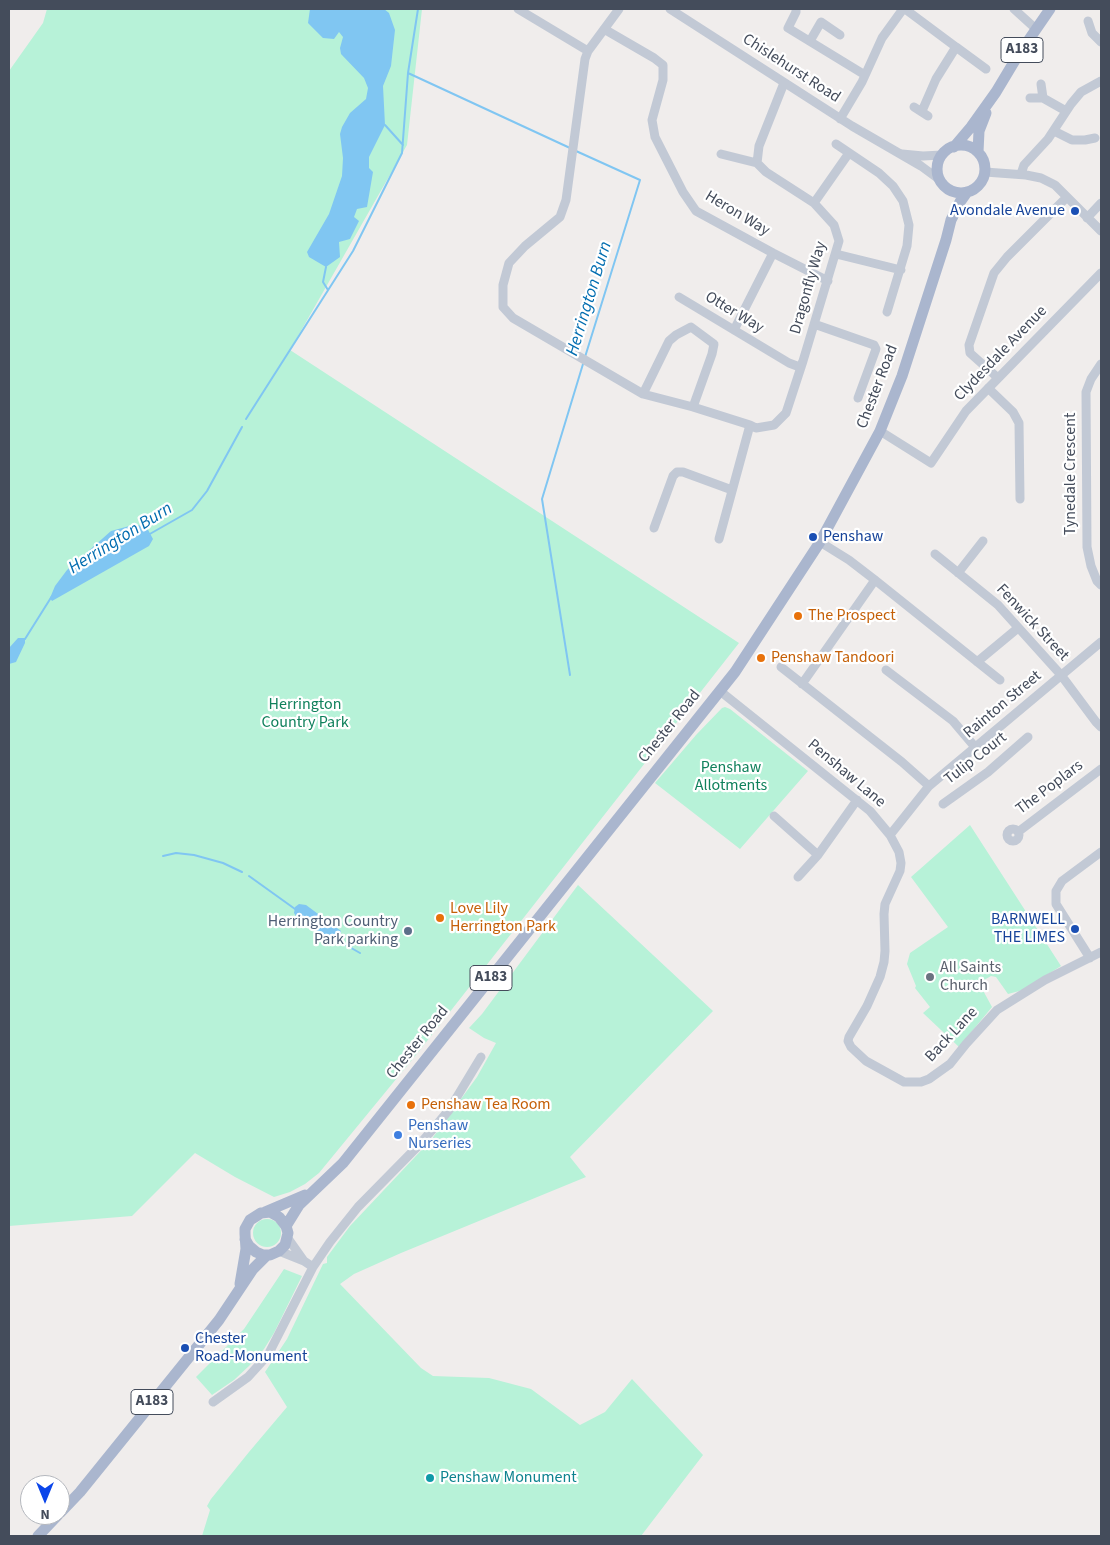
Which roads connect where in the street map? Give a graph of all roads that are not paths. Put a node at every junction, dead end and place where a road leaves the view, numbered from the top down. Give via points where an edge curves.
1 (518, 9) edge
2 (619, 9) edge
3 (670, 9) edge
4 (796, 9) edge
5 (904, 9) edge
6 (1014, 9) edge
7 (1050, 9) edge
8 (1088, 21) dead end
9 (604, 29) junction
10 (1036, 29) junction
11 (840, 35) dead end
12 (810, 41) junction
13 (1101, 42) edge
14 (956, 47) junction
15 (588, 51) junction
16 (986, 69) dead end
17 (865, 75) junction
18 (1101, 81) edge
19 (784, 83) junction
20 (1041, 84) dead end
21 (996, 92) junction
22 (1030, 98) dead end
23 (1042, 98) junction
24 (921, 111) dead end
25 (1066, 111) junction
26 (840, 119) junction
27 (1054, 131) junction
28 (1095, 138) dead end
29 (836, 144) dead end
30 (954, 147) junction
31 (978, 152) junction
32 (849, 153) junction
33 (897, 153) junction
34 (721, 154) dead end
35 (942, 155) junction
36 (757, 163) junction
37 (985, 172) junction
38 (1021, 174) junction
39 (940, 180) junction
40 (949, 190) junction
41 (967, 192) junction
42 (1066, 198) junction
43 (814, 203) junction
44 (1101, 203) edge
45 (1087, 218) junction
46 (951, 220) junction
47 (1101, 231) edge
48 (773, 253) junction
49 (836, 254) junction
50 (901, 270) junction
51 (1101, 272) edge
52 (828, 281) junction
53 (679, 297) dead end
54 (887, 312) dead end
55 (814, 324) junction
56 (734, 330) junction
57 (802, 363) junction
58 (1101, 364) edge
59 (998, 378) junction
60 (988, 388) junction
61 (643, 394) junction
62 (858, 398) dead end
63 (693, 407) junction
64 (750, 425) junction
65 (880, 431) junction
66 (732, 490) junction
67 (1020, 499) dead end
68 (654, 528) dead end
69 (719, 539) dead end
70 (983, 541) dead end
71 (820, 542) junction
72 (935, 554) dead end
73 (958, 573) junction
74 (875, 580) junction
75 (1101, 585) edge
76 (1018, 628) junction
77 (1101, 642) edge
78 (977, 662) junction
79 (780, 666) dead end
80 (886, 670) dead end
81 (1061, 675) junction
82 (1000, 680) dead end
83 (802, 684) junction
84 (720, 691) junction
85 (1099, 725) edge
86 (1028, 737) dead end
87 (972, 750) junction
88 (1101, 769) edge
89 (929, 786) junction
90 (857, 800) junction
91 (943, 804) dead end
92 (774, 816) dead end
93 (1018, 832) dead end
94 (890, 835) junction
95 (1101, 852) edge
96 (818, 855) junction
97 (798, 877) dead end
98 (1101, 952) edge
99 (1090, 958) junction
100 (851, 1047) joint
101 (481, 1057) dead end
102 (311, 1192) junction
103 (265, 1212) junction
104 (287, 1232) junction
105 (245, 1239) junction
106 (279, 1251) junction
107 (267, 1255) junction
108 (304, 1261) junction
109 (313, 1267) junction
110 (239, 1288) junction
111 (213, 1402) dead end
112 (70, 1502) edge
113 (48, 1525) edge
114 (38, 1536) edge

1 - 15 street
2 - 9 street
3 - 19 street, Chislehurst Road
4 - 12 street via 788,28
5 - 14 street
5 - 17 street via 882,38
6 - 10 street
7 - 10 main road, A183
8 - 13 street via 1092,33
9 - 15 street
9 - 48 street, Heron Way via 663,66 663,80 652,120 655,137 696,211
10 - 21 main road, A183
11 - 12 street via 821,22
12 - 17 street
14 - 16 street
14 - 24 street
15 - 61 street, Dragonfly Way via 566,200 560,217 509,263 503,285 503,307 513,318
17 - 26 street
18 - 25 street via 1080,92
19 - 26 street, Chislehurst Road
19 - 36 street via 759,146
20 - 23 street
21 - 30 main road, A183
21 - 31 main road, A183 via 979,131
22 - 23 street
23 - 25 street
25 - 27 street
26 - 33 street, Chislehurst Road
27 - 28 street via 1072,140
27 - 38 street
29 - 32 street
30 - 31 main road via 967,146
30 - 35 main road
31 - 37 main road via 985,164
32 - 43 street
32 - 50 street via 894,186 903,201 909,225
33 - 35 street
33 - 39 street, Chislehurst Road
34 - 36 street
35 - 39 main road via 938,168
36 - 43 street, Dragonfly Way
37 - 38 street
37 - 41 main road via 976,188
38 - 42 street via 1041,178 1054,185
39 - 40 main road
40 - 41 main road
40 - 46 main road, A183
41 - 46 main road, A183
42 - 45 street
42 - 59 street via 994,273 970,353
43 - 49 street, Dragonfly Way via 834,225 839,241
44 - 45 street
45 - 47 street
46 - 65 main road, Chester Road / A183 via 902,376
48 - 52 street, Heron Way
48 - 56 street
49 - 50 street
49 - 52 street, Dragonfly Way
50 - 54 street
51 - 59 street, Clydesdale Avenue
52 - 55 street, Dragonfly Way
53 - 56 street, Otter Way
55 - 57 street, Dragonfly Way
55 - 62 street via 874,345 876,349
56 - 57 street, Otter Way via 789,363 797,366
57 - 64 street, Dragonfly Way via 786,413 774,426 756,428
58 - 75 street, Tynedale Crescent via 1086,392 1087,547 1091,566
59 - 60 street, Clydesdale Avenue
60 - 65 street, Clydesdale Avenue via 966,411 931,463
60 - 67 street via 1013,412 1019,423
61 - 63 street, Dragonfly Way
61 - 63 street via 669,341 691,328 714,344
63 - 64 street, Dragonfly Way
64 - 66 street
65 - 71 main road, Chester Road / A183
66 - 68 street via 677,472
66 - 69 street
70 - 73 street
71 - 74 street
71 - 84 main road, Chester Road / A183
72 - 73 street, Fenwick Street
73 - 76 street, Fenwick Street via 998,605
74 - 78 street
74 - 83 street
76 - 78 street
76 - 81 street, Fenwick Street
77 - 81 street, Rainton Street
78 - 82 street
79 - 83 street
80 - 87 street via 952,721
81 - 85 street, Fenwick Street
81 - 87 street, Rainton Street
83 - 89 street
84 - 90 street, Penshaw Lane
84 - 102 main road, Chester Road / A183 via 342,1163
86 - 91 street, Tulip Court via 988,772
87 - 89 street, Rainton Street
88 - 93 street, The Poplars
89 - 94 street, Rainton Street
90 - 94 street, Penshaw Lane
90 - 96 street
92 - 96 street
94 - 100 street, Penshaw Lane via 901,863 885,904 884,962 868,1006 849,1037
95 - 99 street via 1062,882 1056,891 1056,904
96 - 97 street
98 - 99 street, Back Lane
99 - 100 street, Back Lane via 1044,980 996,1010 950,1064 921,1082 904,1082 892,1077
101 - 109 street via 448,1110 344,1224
102 - 103 main road, Chester Road / A183
102 - 104 main road, Chester Road / A183 via 294,1211
103 - 104 main road via 279,1216
103 - 105 main road via 250,1220 245,1229
104 - 106 main road via 285,1245
104 - 108 street
105 - 107 main road via 256,1252
105 - 110 main road, A183
106 - 107 main road
106 - 108 street
107 - 110 main road, A183
108 - 109 street
109 - 111 street via 268,1355 248,1377
110 - 112 main road, A183 via 218,1320
113 - 114 main road, A183

